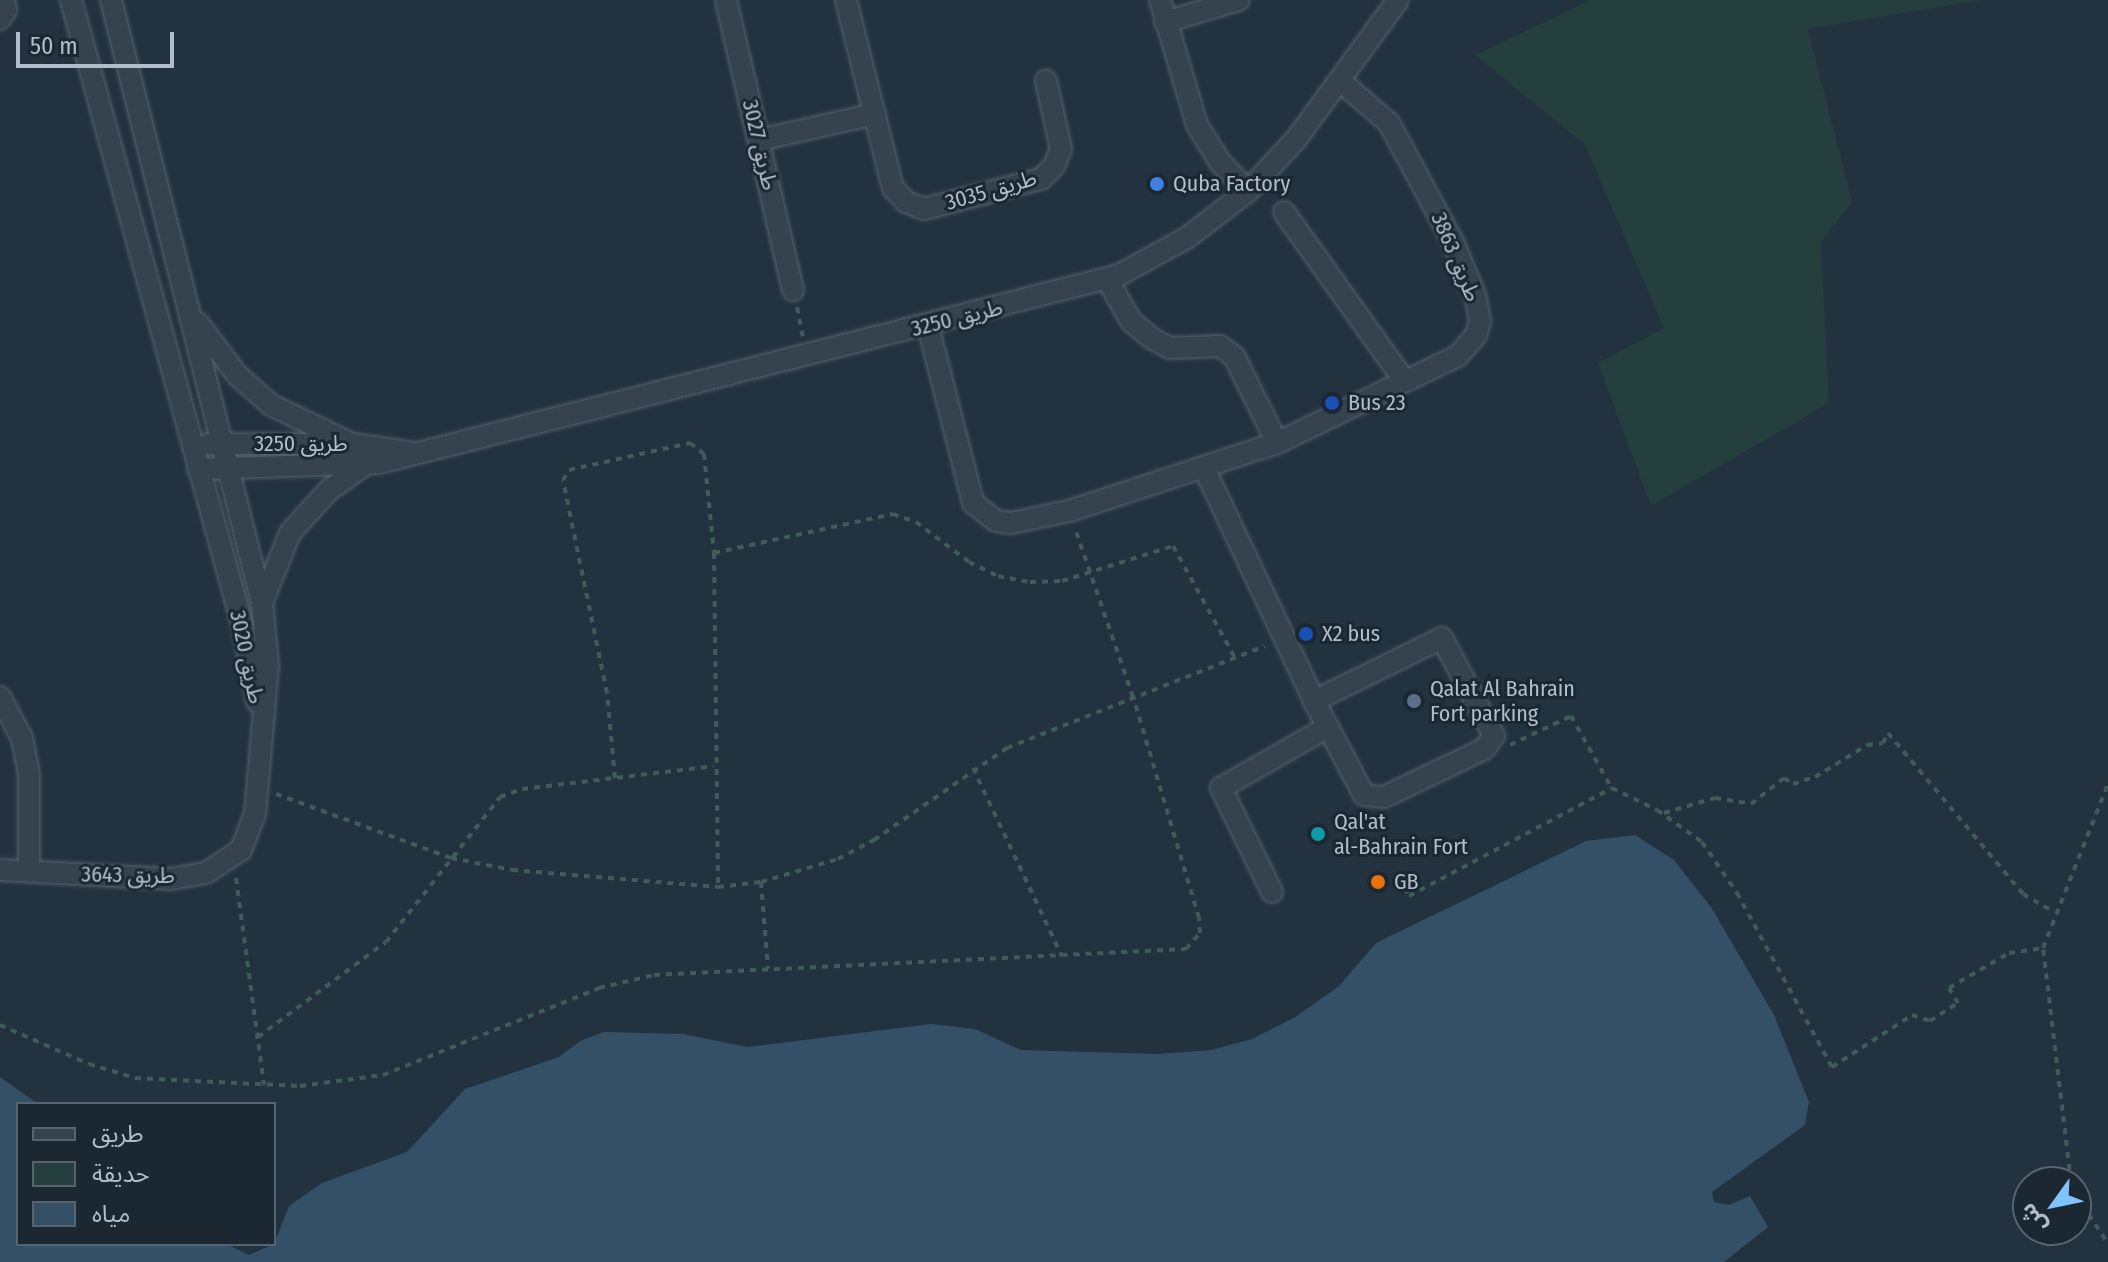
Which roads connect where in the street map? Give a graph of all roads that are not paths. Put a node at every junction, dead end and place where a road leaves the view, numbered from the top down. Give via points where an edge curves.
1 (4, 0) edge
2 (71, 0) edge
3 (111, 0) edge
4 (726, 0) edge
5 (846, 0) edge
6 (1160, 0) edge
7 (1239, 0) edge
8 (1398, 0) edge
9 (0, 19) edge
10 (1165, 22) junction
11 (1046, 81) dead end
12 (1340, 81) junction
13 (875, 114) junction
14 (759, 140) junction
15 (1248, 191) junction
16 (1284, 212) dead end
17 (1107, 279) junction
18 (793, 290) road end
19 (186, 301) junction
20 (928, 326) junction
21 (1404, 380) junction
22 (1277, 443) junction
23 (192, 444) junction
24 (222, 444) junction
25 (352, 444) junction
26 (409, 452) junction
27 (365, 465) junction
28 (229, 468) junction
29 (198, 469) junction
30 (1205, 470) junction
31 (262, 603) junction
32 (0, 697) edge
33 (1314, 701) junction
34 (1328, 727) junction
35 (261, 730) junction
36 (0, 870) edge
37 (29, 872) junction
38 (1272, 892) dead end

1 - 9 street via 6,10
2 - 23 street, طريق 3020
3 - 19 street, طريق 3020
4 - 14 street, طريق 3027
5 - 13 street, طريق 3035
6 - 10 street
7 - 10 street
8 - 12 street, طريق 3250
10 - 15 street via 1197,125 1220,162
11 - 13 street, طريق 3035 via 1061,149 1054,166 1041,179 924,209 906,202 893,188
12 - 15 street, طريق 3250
12 - 21 street, طريق 3863 via 1376,108 1402,144 1479,307 1476,335 1468,346
13 - 14 street
14 - 18 street, طريق 3027
15 - 17 street, طريق 3250 via 1178,243
16 - 21 street
17 - 20 street, طريق 3250
17 - 22 street via 1131,321 1151,338 1170,348 1220,346 1234,356
19 - 24 street, طريق 3020
19 - 25 street via 208,341 271,405
20 - 26 street, طريق 3250
20 - 30 street, طريق 3863 via 973,503 996,521 1011,523 1069,511
21 - 22 street, طريق 3863
22 - 30 street, طريق 3863
23 - 24 street, طريق 3250
23 - 29 street, طريق 3020
24 - 25 street, طريق 3250
24 - 28 street, طريق 3020
25 - 26 street, طريق 3250
26 - 27 street, طريق 3250
27 - 28 street, طريق 3250
27 - 31 street via 329,490 290,533
28 - 29 street, طريق 3250
28 - 31 street, طريق 3020
29 - 35 street, طريق 3020 via 243,628
30 - 33 street
31 - 35 street, طريق 3020 via 268,666
32 - 37 street via 22,738 29,773
33 - 34 street
33 - 34 street via 1442,638 1492,726 1488,746 1370,799
34 - 38 street via 1221,788
35 - 37 street, طريق 3643 via 250,833 233,857 206,873 171,879
36 - 37 street, طريق 3643

